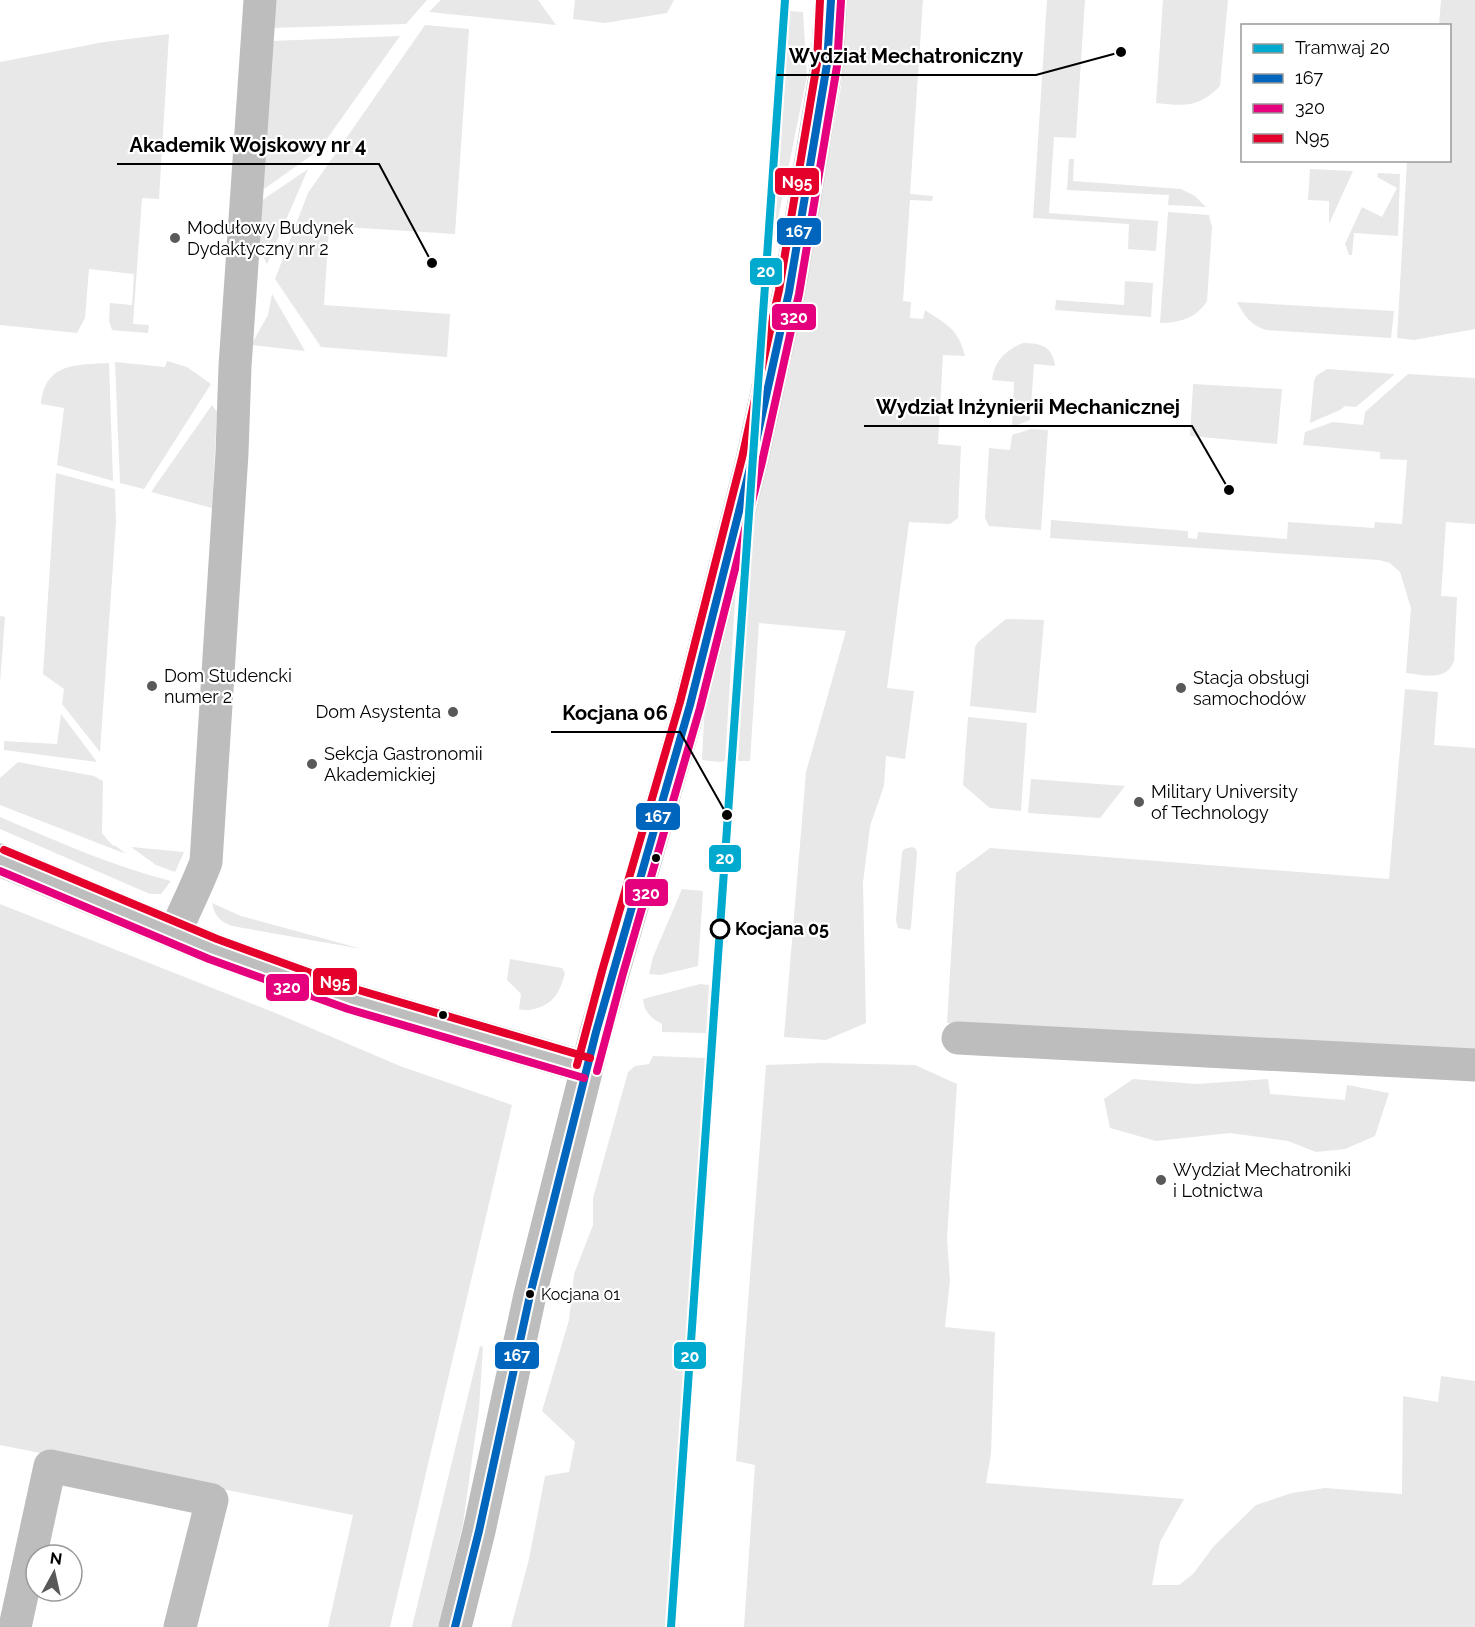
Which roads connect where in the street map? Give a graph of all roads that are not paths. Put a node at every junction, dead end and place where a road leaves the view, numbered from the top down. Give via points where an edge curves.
1 (260, 0) edge
2 (831, 0) edge
3 (0, 860) edge
4 (175, 933) junction
5 (958, 1038) dead end
6 (1475, 1065) edge
7 (586, 1068) junction
8 (15, 1627) edge
9 (180, 1627) edge
10 (454, 1627) edge

1 - 4 street via 234,366 206,862
2 - 7 street via 827,64 789,292 752,460 690,705
3 - 4 street
4 - 7 street via 352,999
5 - 6 street
7 - 10 street
8 - 9 street via 50,1466 212,1500

